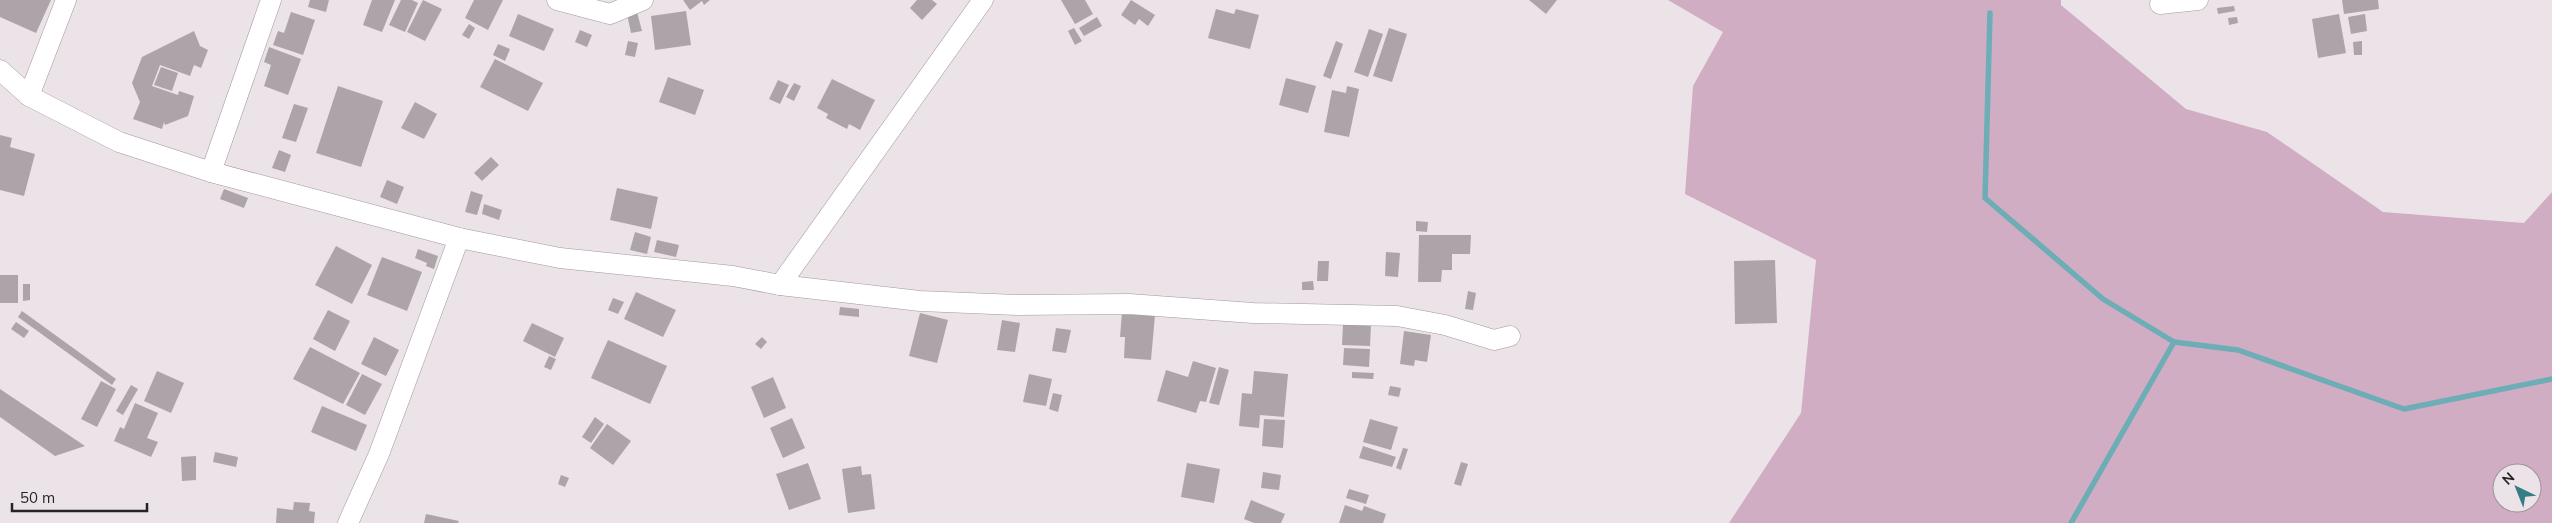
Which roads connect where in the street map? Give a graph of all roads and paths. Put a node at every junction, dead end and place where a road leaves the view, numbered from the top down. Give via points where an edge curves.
1 (66, 0) edge
2 (272, 0) edge
3 (557, 0) edge
4 (643, 0) edge
5 (983, 0) edge
6 (2198, 0) edge
7 (2160, 4) dead end
8 (0, 70) edge
9 (29, 96) junction
10 (211, 172) junction
11 (459, 238) junction
12 (780, 285) junction
13 (1510, 336) dead end
14 (348, 523) edge

1 - 9 street
2 - 10 street
3 - 4 street via 610,14
5 - 12 street
6 - 7 street
8 - 9 street
9 - 10 street via 119,142
10 - 11 street
11 - 12 street via 560,258 732,276
11 - 14 street via 379,454
12 - 13 street via 920,301 1017,305 1129,304 1253,313 1397,316 1445,324 1494,340

